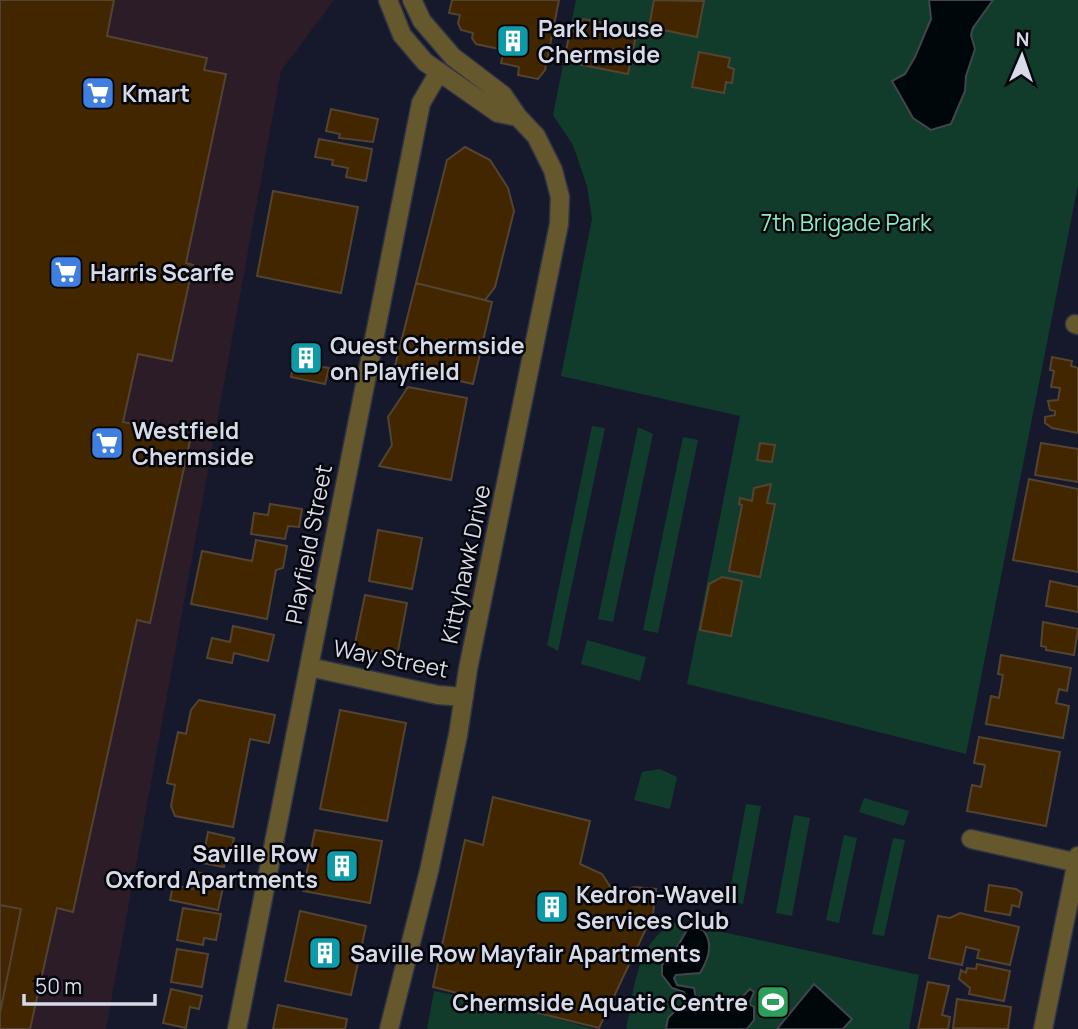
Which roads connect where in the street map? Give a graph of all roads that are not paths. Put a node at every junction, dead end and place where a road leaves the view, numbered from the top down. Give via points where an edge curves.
1 (388, 0) edge
2 (412, 0) edge
3 (439, 72) junction
4 (518, 117) junction
5 (309, 667) junction
6 (464, 697) junction
7 (971, 839) dead end
8 (1078, 861) edge
9 (237, 1029) edge
10 (389, 1029) edge
11 (1043, 1029) edge

1 - 3 street, Kittyhawk Drive via 402,35
2 - 4 street, Kittyhawk Drive via 422,21 453,57 503,95
3 - 4 street, Kittyhawk Drive via 498,113
3 - 5 street, Playfield Street via 421,103
4 - 6 street, Kittyhawk Drive via 536,136 553,170 560,197 559,224
5 - 6 street, Way Street
5 - 9 street, Playfield Street
6 - 10 street, Kittyhawk Drive via 429,871
7 - 8 street
8 - 11 street

